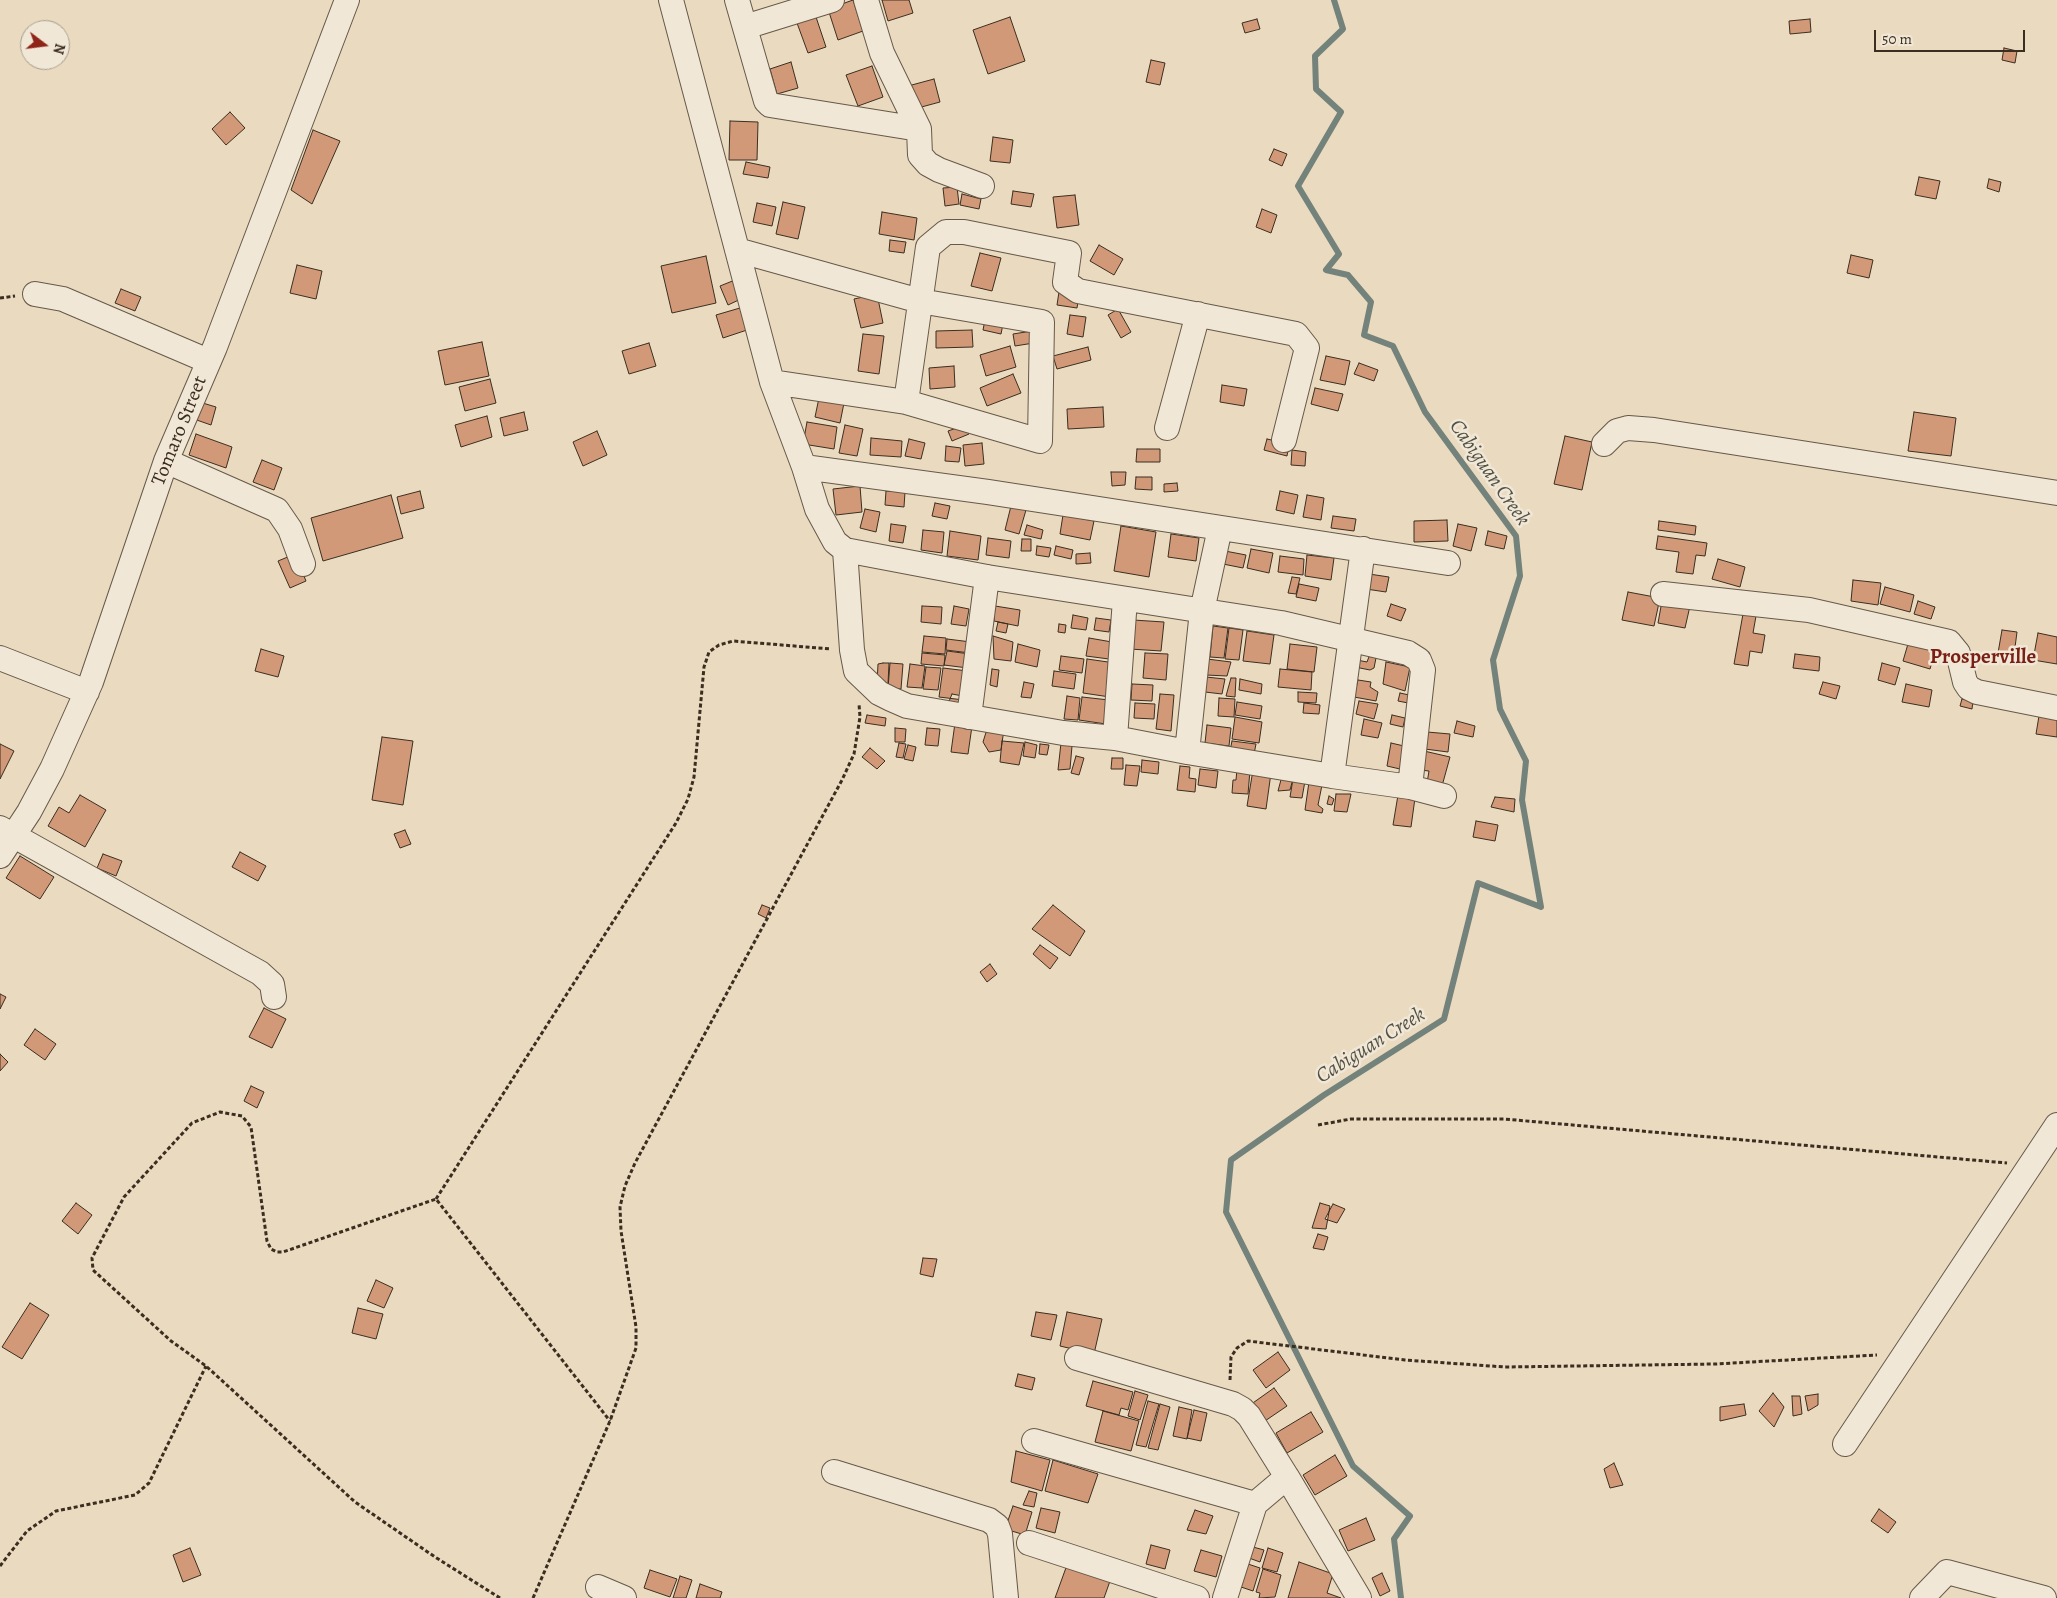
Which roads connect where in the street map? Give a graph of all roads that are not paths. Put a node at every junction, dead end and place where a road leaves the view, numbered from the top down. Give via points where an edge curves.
1 (347, 0) edge
2 (671, 0) edge
3 (737, 0) edge
4 (832, 0) edge
5 (866, 0) edge
6 (745, 27) junction
7 (919, 128) junction
8 (982, 186) dead end
9 (737, 250) junction
10 (35, 294) dead end
11 (920, 301) junction
12 (1198, 314) junction
13 (208, 361) junction
14 (772, 382) junction
15 (906, 402) junction
16 (1168, 428) dead end
17 (1284, 440) dead end
18 (1604, 444) dead end
19 (166, 461) junction
20 (804, 467) junction
21 (2057, 493) edge
22 (1220, 528) junction
23 (1363, 549) junction
24 (845, 550) junction
25 (303, 564) dead end
26 (1448, 564) dead end
27 (987, 577) junction
28 (1663, 594) dead end
29 (1126, 599) junction
30 (1202, 611) junction
31 (1349, 640) junction
32 (0, 658) edge
33 (87, 692) junction
34 (2057, 708) edge
35 (969, 717) junction
36 (1115, 738) junction
37 (1187, 752) junction
38 (1332, 776) junction
39 (1410, 787) junction
40 (1444, 796) dead end
41 (7, 831) edge
42 (0, 856) edge
43 (274, 997) dead end
44 (2057, 1125) edge
45 (1077, 1358) dead end
46 (1034, 1441) dead end
47 (1845, 1444) dead end
48 (834, 1472) dead end
49 (1287, 1477) junction
50 (1255, 1504) junction
51 (1029, 1543) dead end
52 (598, 1586) dead end
53 (624, 1598) edge
54 (1006, 1598) edge
55 (1197, 1598) edge
56 (1225, 1598) edge
57 (1359, 1598) edge
58 (1922, 1598) edge
59 (2044, 1598) edge

1 - 13 street, Tomaro Street
2 - 9 street
3 - 6 street
4 - 6 street
5 - 7 street via 882,53
6 - 7 street via 766,101 770,105
7 - 8 street via 920,154 928,164
9 - 11 street
9 - 14 street
10 - 13 street via 63,299
11 - 12 street via 928,247 946,232 964,232 1069,253 1065,282 1078,291
11 - 15 street
11 - 15 street via 1042,322 1040,441
12 - 16 street
12 - 17 street via 1296,334 1307,348
13 - 19 street, Tomaro Street
14 - 15 street
14 - 20 street
18 - 21 street via 1617,431 1628,428 1654,430
19 - 25 street via 276,510 290,529
19 - 33 street, Tomaro Street
20 - 22 street
20 - 24 street via 826,528
22 - 23 street
22 - 30 street
23 - 26 street
23 - 31 street
24 - 27 street
24 - 35 street via 854,661 879,693 907,706
27 - 29 street
27 - 35 street
28 - 34 street via 1809,610 1949,642 1958,653 1969,688
29 - 30 street
29 - 36 street
30 - 31 street via 1281,623
30 - 37 street
31 - 38 street
31 - 39 street via 1408,653 1421,664 1423,670
32 - 33 street
33 - 41 street, Tomaro Street via 52,769
35 - 36 street
36 - 37 street
37 - 38 street
38 - 39 street
39 - 40 street
41 - 42 street, Tomaro Street
41 - 43 street via 260,973 272,984
44 - 47 street
45 - 49 street via 1242,1409
46 - 50 street
48 - 54 street via 989,1520 998,1526
49 - 50 street
49 - 57 street
50 - 56 street
51 - 55 street
52 - 53 street
58 - 59 street via 1947,1572

